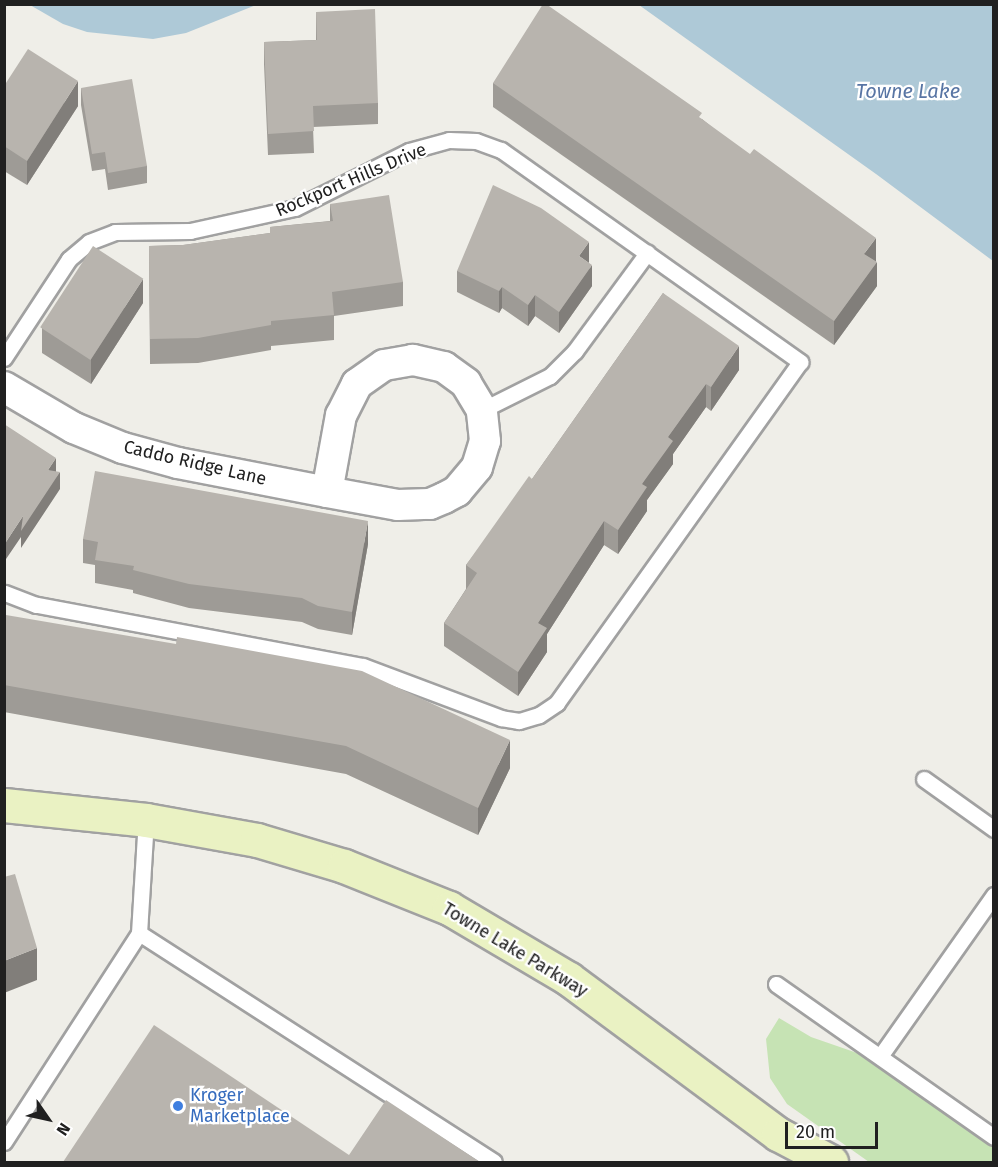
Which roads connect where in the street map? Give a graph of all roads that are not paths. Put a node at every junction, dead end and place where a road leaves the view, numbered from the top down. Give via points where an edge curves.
1 (647, 253) junction
2 (4, 358) edge
3 (4, 387) edge
4 (482, 410) junction
5 (327, 492) junction
6 (4, 592) edge
7 (924, 779) dead end
8 (4, 805) edge
9 (146, 820) junction
10 (993, 829) edge
11 (993, 895) edge
12 (139, 933) junction
13 (776, 984) dead end
14 (880, 1055) junction
15 (778, 1134) junction
16 (993, 1137) edge
17 (4, 1142) edge
18 (494, 1162) edge
19 (801, 1162) edge
20 (831, 1162) edge

1 - 2 lane, Rockport Hills Drive via 501,150 476,141 449,140 409,151 295,208 190,231 115,232 89,242 69,259
1 - 4 lane via 575,351 550,376
1 - 6 lane, Rockport Hills Drive via 800,362 557,703 539,716 519,721 501,718 363,666 36,605
3 - 5 street, Caddo Ridge Lane via 74,428 123,448
4 - 5 street, Caddo Ridge Lane via 485,441 477,467 457,491 444,498 430,504 398,505
4 - 5 street, Caddo Ridge Lane via 466,383 444,367 413,360 384,365 357,384 341,415
7 - 10 lane
8 - 9 street, Towne Lake Parkway
9 - 12 lane
9 - 15 street, Towne Lake Parkway via 257,840 344,866 449,908 569,979
11 - 14 lane
12 - 17 lane
12 - 18 lane
13 - 14 lane
14 - 16 lane
15 - 19 street, Towne Lake Parkway
15 - 20 street, Towne Lake Parkway

